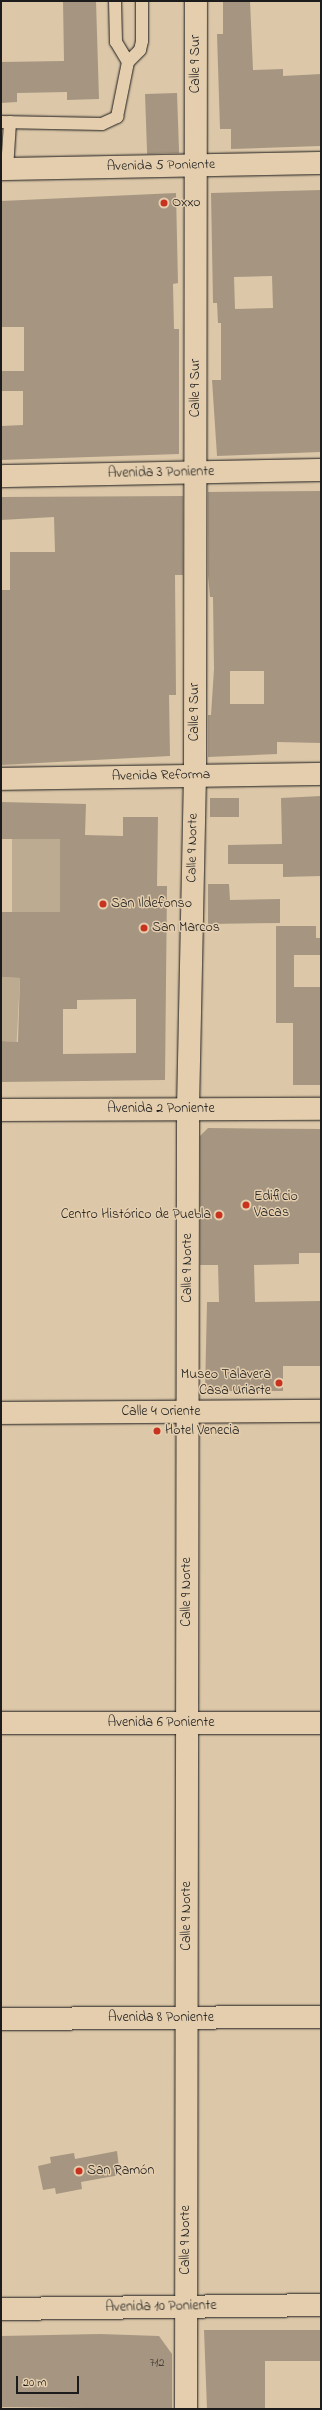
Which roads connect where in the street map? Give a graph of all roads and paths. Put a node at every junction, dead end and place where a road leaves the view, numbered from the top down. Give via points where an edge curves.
1 (115, 1) edge
2 (142, 1) edge
3 (196, 1) edge
4 (128, 62) junction
5 (5, 122) edge
6 (321, 162) edge
7 (196, 165) junction
8 (4, 169) edge
9 (321, 470) edge
10 (196, 472) junction
11 (1, 476) edge
12 (321, 774) edge
13 (195, 776) junction
14 (1, 779) edge
15 (188, 1109) junction
16 (321, 1109) edge
17 (1, 1110) edge
18 (321, 1411) edge
19 (188, 1412) junction
20 (1, 1413) edge
21 (1, 1723) edge
22 (187, 1723) junction
23 (321, 1723) edge
24 (321, 2017) edge
25 (187, 2018) junction
26 (1, 2019) edge
27 (321, 2305) edge
28 (186, 2307) junction
29 (1, 2310) edge
30 (186, 2409) edge

1 - 4 lane via 116,42
2 - 4 lane via 140,50
3 - 7 street, Calle 9 Sur
4 - 5 lane via 122,108 111,122
5 - 8 lane
6 - 7 street, Avenida 5 Poniente
7 - 8 street, Avenida 5 Poniente
7 - 10 street, Calle 9 Sur
9 - 10 street, Avenida 3 Poniente
10 - 11 street, Avenida 3 Poniente
10 - 13 street, Calle 9 Sur
12 - 13 street, Avenida Reforma
13 - 14 street, Avenida Reforma
13 - 15 street, Calle 9 Norte
15 - 16 street, Avenida 2 Poniente
15 - 17 street, Avenida 2 Poniente
15 - 19 street, Calle 9 Norte
18 - 19 street, Calle 4 Oriente
19 - 20 street, Calle 4 Oriente
19 - 22 street, Calle 9 Norte
21 - 22 street, Avenida 6 Poniente
22 - 23 street, Avenida 6 Poniente
22 - 25 street, Calle 9 Norte
24 - 25 street, Avenida 8 Poniente
25 - 26 street, Avenida 8 Poniente
25 - 28 street, Calle 9 Norte
27 - 28 street, Avenida 10 Poniente
28 - 29 street, Avenida 10 Poniente
28 - 30 street, Calle 9 Norte

